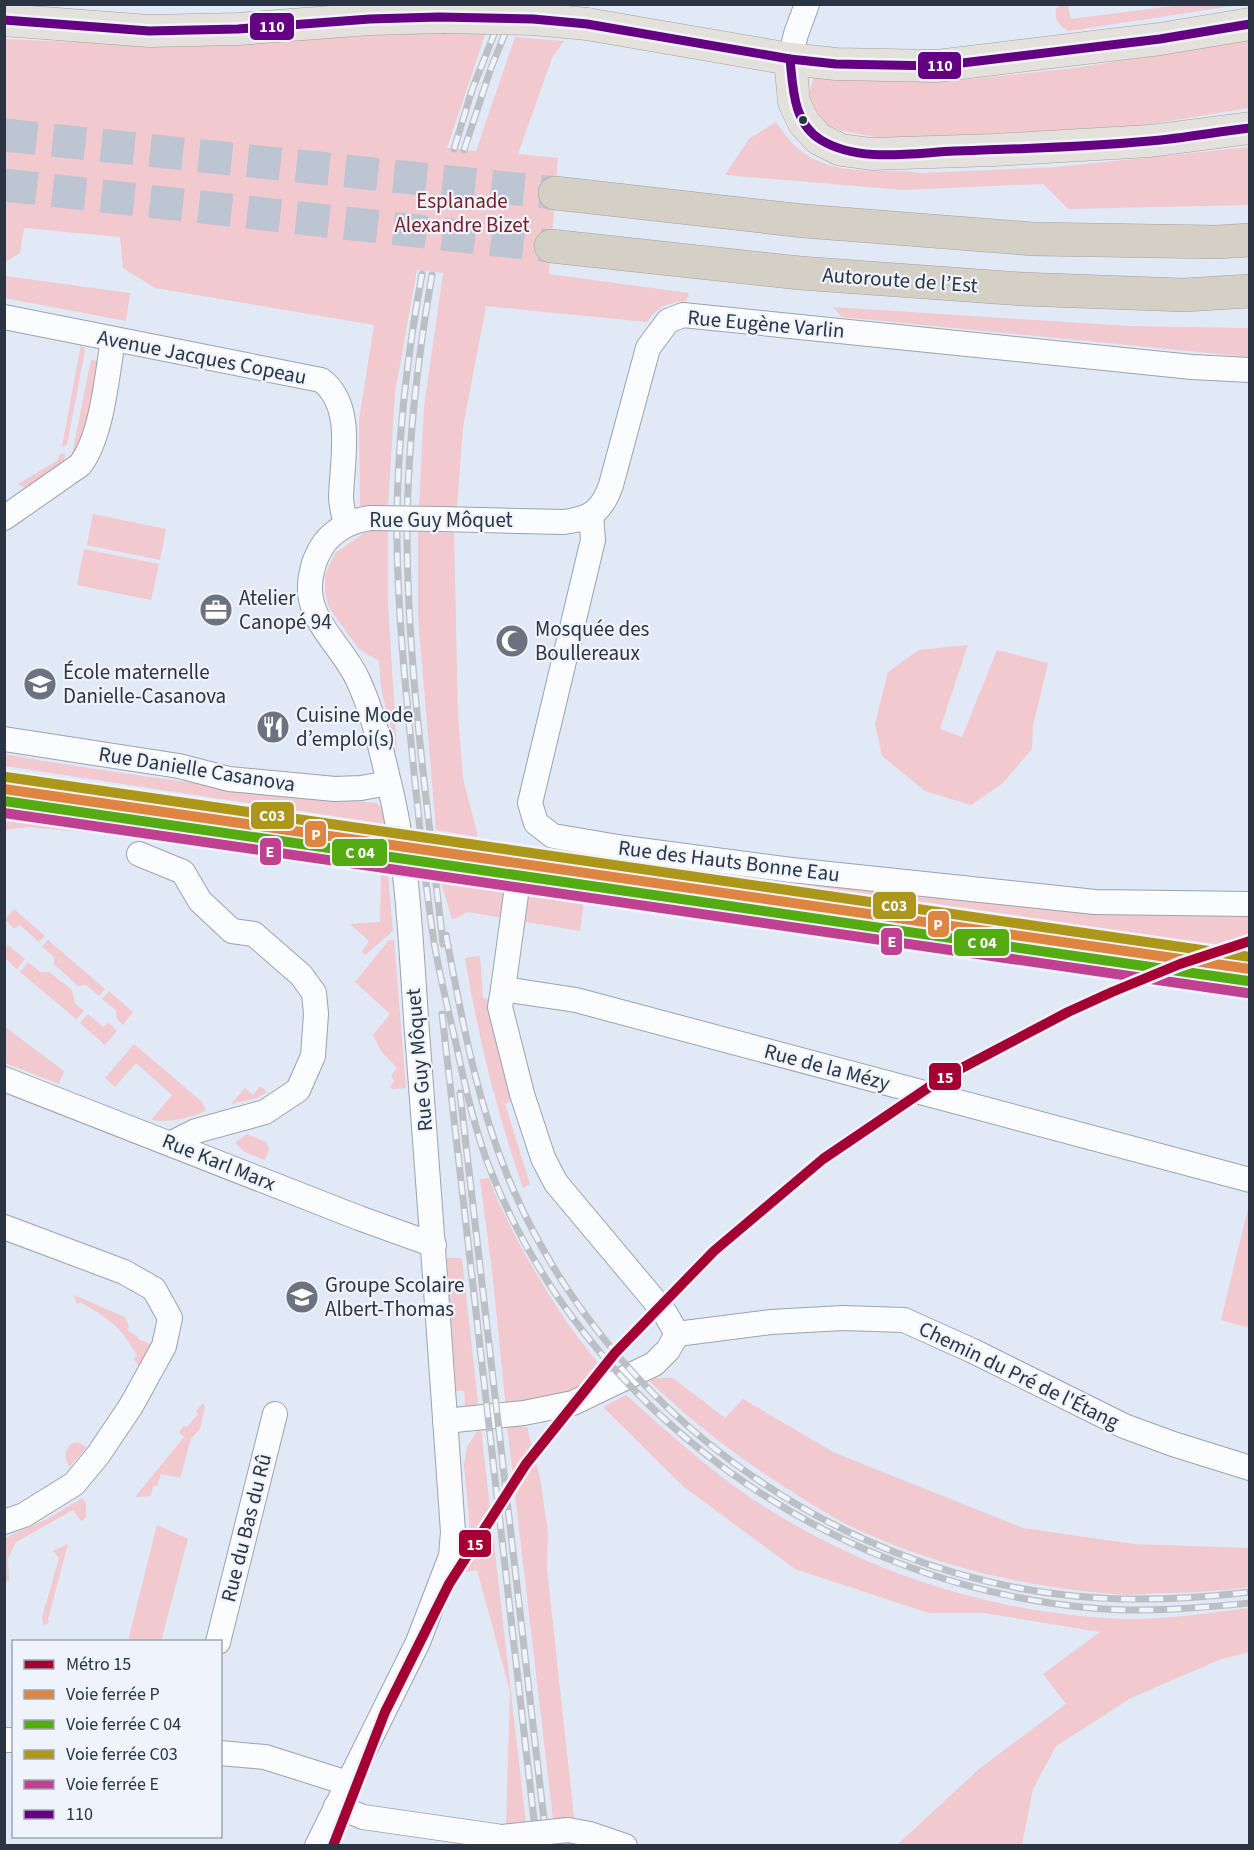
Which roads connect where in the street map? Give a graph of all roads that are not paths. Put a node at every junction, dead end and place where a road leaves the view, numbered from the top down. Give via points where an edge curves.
1 (807, 4) edge
2 (4, 20) edge
3 (1250, 24) edge
4 (790, 59) junction
5 (1250, 128) edge
6 (555, 194) tunnel mouth
7 (1250, 240) edge
8 (551, 246) tunnel mouth
9 (1250, 291) edge
10 (4, 317) edge
11 (113, 339) junction
12 (1250, 370) edge
13 (591, 515) junction
14 (4, 518) edge
15 (346, 525) junction
16 (4, 740) edge
17 (389, 783) junction
18 (139, 854) dead end
19 (518, 887) dead end
20 (1250, 904) edge
21 (503, 989) junction
22 (4, 1079) edge
23 (172, 1143) junction
24 (1250, 1180) edge
25 (4, 1227) edge
26 (434, 1245) junction
27 (677, 1334) junction
28 (275, 1414) dead end
29 (445, 1420) junction
30 (1250, 1468) edge
31 (4, 1522) edge
32 (218, 1640) edge
33 (222, 1753) edge
34 (347, 1783) junction
35 (336, 1806) junction
36 (317, 1845) edge
37 (625, 1845) edge

1 - 4 street
2 - 4 main road, bridge via 149,31 370,19 533,19 587,24
3 - 4 main road via 937,66
4 - 5 main road via 794,102 804,123 819,139 841,150 872,154 1006,150 1150,141
6 - 7 highway via 804,221 1033,239
8 - 9 highway, Autoroute de l’Est via 800,273 1021,289 1184,295
10 - 11 street, Avenue Jacques Copeau
11 - 14 street via 96,433 88,454 80,465
11 - 15 street, Avenue Jacques Copeau via 312,378 328,385 344,422 341,500
12 - 13 street, Rue Eugène Varlin via 683,315 668,321 648,348 611,485 601,506
13 - 15 street, Rue Guy Môquet, bridge via 563,522 371,518
13 - 20 street, Rue des Hauts Bonne Eau via 593,540 530,803 536,823 553,836 803,871 1095,902
15 - 17 street, Rue Guy Môquet via 330,537 315,558 309,581 310,598 319,623 357,678
16 - 17 street, Rue Danielle Casanova via 179,766 229,779 335,789
17 - 26 street, Rue Guy Môquet via 402,858
18 - 23 street via 183,872 200,901 232,931 254,934 301,975 314,993 313,1056 298,1090 265,1112 196,1131
19 - 21 street
21 - 24 street, Rue de la Mézy via 576,1000
21 - 27 street via 500,1006 522,1094 555,1184 665,1313
22 - 23 street, Rue Karl Marx
23 - 26 street, Rue Karl Marx
25 - 31 street via 124,1272 154,1289 170,1318 164,1346 98,1455 74,1484 24,1515
26 - 29 street, Rue Guy Môquet
27 - 29 street via 654,1364 573,1403 524,1413
27 - 30 street, Chemin du Pré de l'Étang via 771,1322 904,1320 1124,1426
28 - 32 street, Rue du Bas du Rû
29 - 34 street, Rue Guy Môquet via 453,1532 451,1556 418,1642
33 - 34 street via 265,1757
34 - 35 street, Rue Guy Môquet
35 - 36 street, Rue Guy Môquet
35 - 37 street, bridge via 363,1817 502,1837 568,1830

